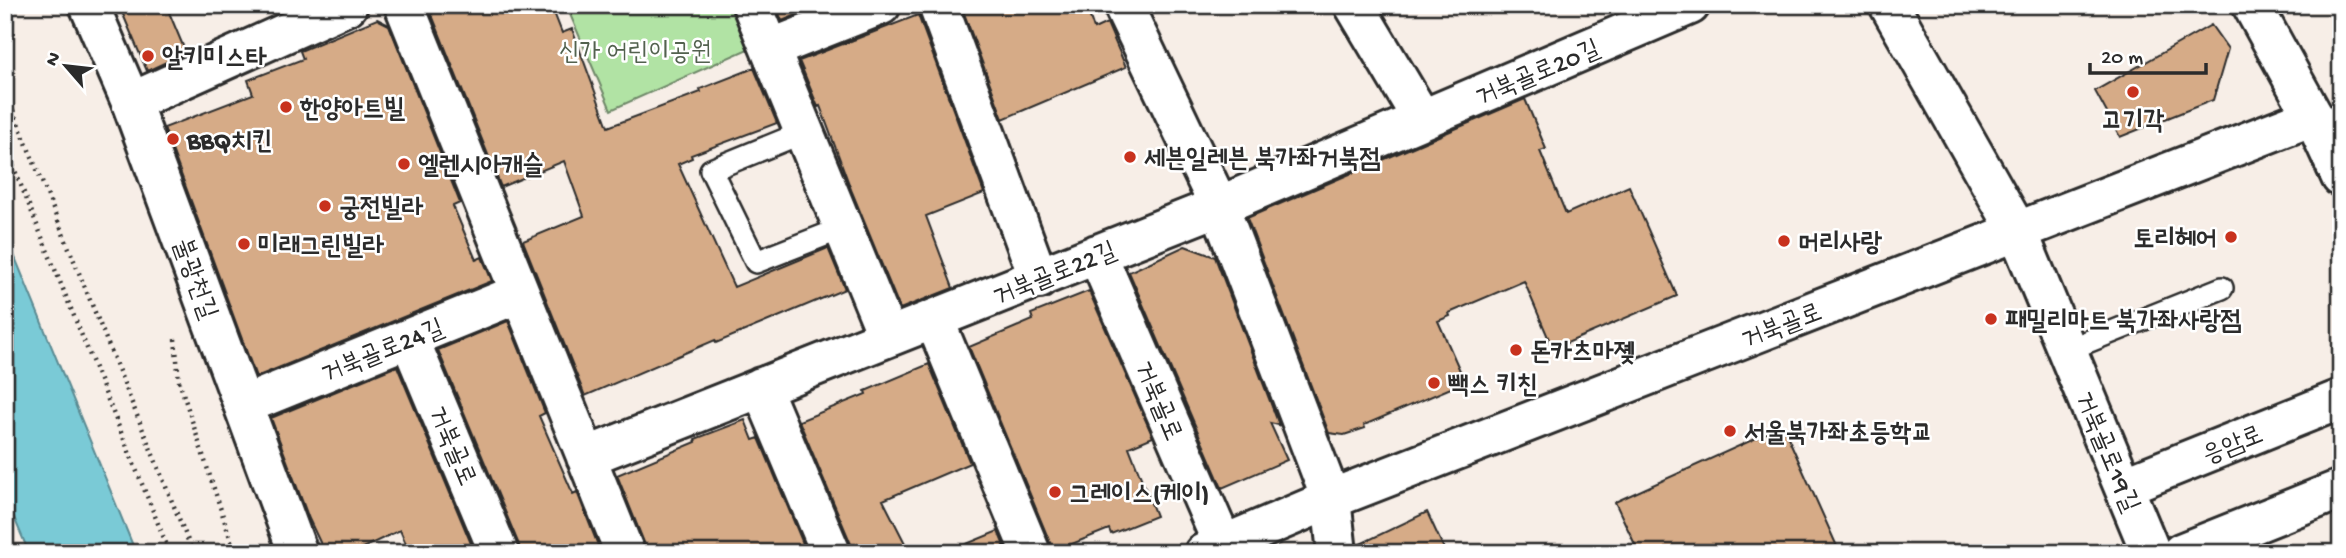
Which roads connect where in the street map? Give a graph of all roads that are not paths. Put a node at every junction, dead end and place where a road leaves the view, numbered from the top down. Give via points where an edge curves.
1 (89, 5) edge
2 (348, 5) edge
3 (404, 5) edge
4 (752, 5) edge
5 (881, 5) edge
6 (938, 5) edge
7 (1123, 5) edge
8 (1354, 5) edge
9 (1690, 5) edge
10 (1889, 5) edge
11 (2252, 5) edge
12 (770, 49) junction
13 (131, 102) junction
14 (2327, 111) edge
15 (1422, 119) junction
16 (804, 132) junction
17 (2341, 177) edge
18 (1219, 206) junction
19 (843, 228) junction
20 (2018, 232) junction
21 (1097, 254) junction
22 (1039, 279) junction
23 (2222, 288) dead end
24 (520, 293) junction
25 (934, 319) junction
26 (888, 337) junction
27 (409, 338) junction
28 (2067, 350) junction
29 (761, 387) junction
30 (2341, 399) edge
31 (244, 405) junction
32 (586, 457) junction
33 (2124, 486) junction
34 (2341, 489) edge
35 (1331, 499) junction
36 (1213, 549) edge
37 (298, 553) edge
38 (499, 553) edge
39 (625, 553) edge
40 (831, 553) edge
41 (1031, 553) edge
42 (1337, 553) edge
43 (2151, 553) edge
44 (2181, 553) edge

1 - 13 street, 불광천길
2 - 13 street
3 - 24 street
4 - 12 street
5 - 12 street
6 - 22 street
7 - 18 street
8 - 15 street
9 - 15 street, 거북골로20길
10 - 20 street
11 - 14 street
12 - 16 street
13 - 31 street, 불광천길
14 - 17 street
14 - 20 street, 거북골로
15 - 18 street, 거북골로20길
16 - 19 street
16 - 19 lane via 711,170 756,262
18 - 21 street, 거북골로22길
18 - 35 street
19 - 26 street
20 - 28 street, 거북골로19길
20 - 35 street, 거북골로
21 - 22 street, 거북골로22길
21 - 36 street, 거북골로
22 - 25 street, 거북골로22길
23 - 28 lane
24 - 27 street, 거북골로24길
24 - 32 street
25 - 26 street, 거북골로22길
25 - 41 street
26 - 29 street, 거북골로22길
27 - 31 street, 거북골로24길
27 - 38 street, 거북골로
28 - 33 street, 거북골로19길
29 - 32 street, 거북골로22길
29 - 40 street
30 - 33 street, 응암로
31 - 37 street, 불광천길
32 - 39 street
33 - 43 street, 거북골로19길
34 - 44 street
35 - 36 street, 거북골로
35 - 42 street

